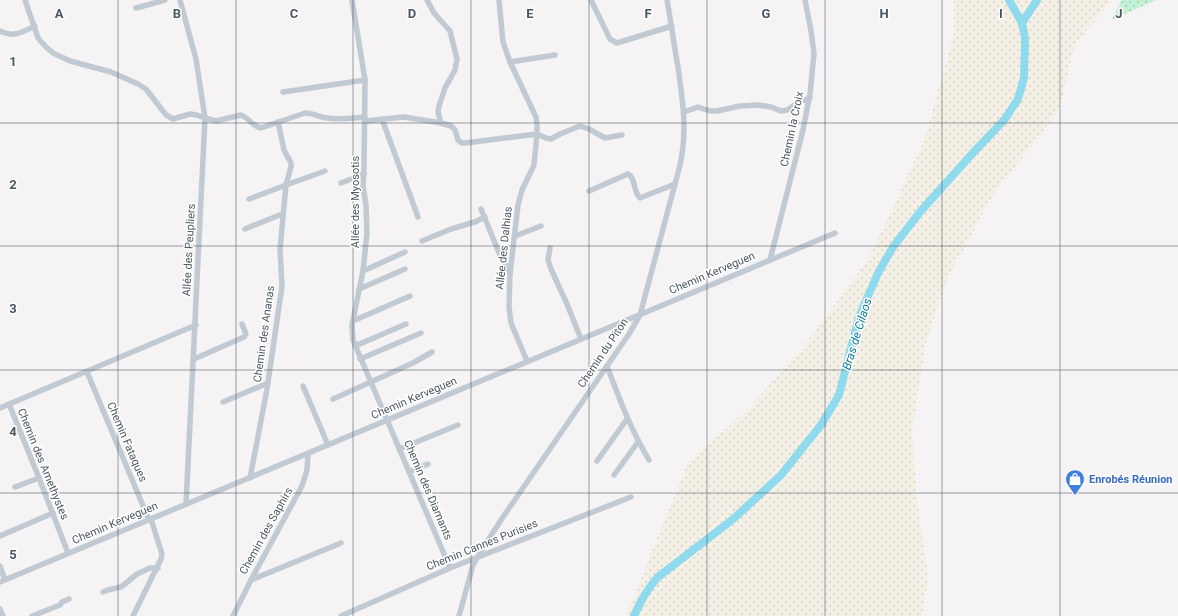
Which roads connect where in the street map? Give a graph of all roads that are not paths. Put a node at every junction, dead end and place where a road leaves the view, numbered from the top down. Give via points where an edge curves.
1 (25, 0) edge
2 (165, 0) edge
3 (180, 0) edge
4 (352, 0) edge
5 (427, 0) edge
6 (499, 0) edge
7 (591, 0) edge
8 (667, 0) edge
9 (805, 0) edge
10 (136, 8) dead end
11 (34, 26) junction
12 (672, 26) junction
13 (0, 31) edge
14 (554, 55) dead end
15 (510, 62) junction
16 (365, 80) junction
17 (284, 92) dead end
18 (810, 98) junction
19 (684, 112) junction
20 (205, 118) junction
21 (365, 119) junction
22 (382, 119) junction
23 (278, 122) junction
24 (441, 123) junction
25 (537, 134) junction
26 (622, 135) dead end
27 (325, 171) dead end
28 (364, 174) junction
29 (341, 183) dead end
30 (675, 184) junction
31 (286, 185) junction
32 (590, 191) dead end
33 (249, 199) dead end
34 (481, 209) dead end
35 (282, 214) junction
36 (418, 217) dead end
37 (484, 217) junction
38 (541, 226) dead end
39 (245, 229) dead end
40 (835, 233) dead end
41 (515, 236) junction
42 (422, 241) dead end
43 (550, 248) dead end
44 (405, 252) dead end
45 (770, 260) junction
46 (405, 269) dead end
47 (363, 271) junction
48 (510, 274) junction
49 (359, 289) junction
50 (410, 296) dead end
51 (640, 315) junction
52 (353, 321) junction
53 (242, 324) dead end
54 (406, 324) dead end
55 (196, 325) junction
56 (421, 333) dead end
57 (582, 339) junction
58 (355, 346) junction
59 (432, 352) dead end
60 (194, 359) junction
61 (360, 359) junction
62 (527, 361) junction
63 (607, 366) junction
64 (87, 372) junction
65 (370, 382) junction
66 (268, 383) junction
67 (303, 386) dead end
68 (333, 399) dead end
69 (223, 402) dead end
70 (9, 404) junction
71 (0, 408) edge
72 (627, 419) junction
73 (387, 420) junction
74 (458, 425) dead end
75 (638, 442) junction
76 (328, 445) junction
77 (399, 449) junction
78 (308, 454) junction
79 (649, 460) dead end
80 (597, 461) dead end
81 (428, 464) dead end
82 (409, 472) junction
83 (614, 475) dead end
84 (39, 478) junction
85 (250, 478) junction
86 (15, 487) dead end
87 (631, 497) dead end
88 (186, 504) junction
89 (53, 513) junction
90 (150, 520) junction
91 (0, 536) edge
92 (341, 542) dead end
93 (68, 553) junction
94 (477, 557) junction
95 (0, 566) edge
96 (158, 568) junction
97 (450, 568) junction
98 (251, 580) junction
99 (3, 581) edge
100 (103, 592) dead end
101 (69, 599) dead end
102 (0, 609) edge
103 (3, 616) edge
104 (32, 616) edge
105 (133, 616) edge
106 (233, 616) edge
107 (341, 616) edge
108 (459, 616) edge

1 - 11 street
2 - 10 street
3 - 20 street, Allée des Peupliers via 196,59
4 - 16 street, Allée des Myosotis
5 - 24 street via 434,13 450,31 457,59 438,112
6 - 15 street, Allée des Dalhias via 503,42
7 - 12 street via 614,43
8 - 12 street, Chemin du Piton
9 - 18 street, Chemin la Croix via 814,52
11 - 13 street via 12,35
11 - 20 street via 38,38 53,53 138,84 146,89 169,118 190,114
12 - 19 street, Chemin du Piton
14 - 15 street
15 - 25 street, Allée des Dalhias via 536,117
16 - 17 street
16 - 21 street, Allée des Myosotis
18 - 19 street via 781,111 758,105 717,111 698,107
18 - 45 street, Chemin la Croix
19 - 30 street, Chemin du Piton via 684,149
20 - 23 street via 216,121 240,115 261,128
20 - 55 street, Allée des Peupliers
21 - 22 street
21 - 23 street via 336,119 307,113
21 - 28 street, Allée des Myosotis
22 - 24 street via 404,117
22 - 36 street
23 - 31 street, Chemin des Ananas via 284,150 291,163
24 - 25 street via 451,126 462,143
25 - 26 street via 551,139 580,126 589,128 605,138
25 - 41 street, Allée des Dalhias via 534,165 518,205
27 - 31 street
28 - 29 street
28 - 47 street, Allée des Myosotis via 367,233
30 - 32 street via 640,198 632,177 628,174
30 - 51 street, Chemin du Piton
31 - 33 street
31 - 35 street, Chemin des Ananas
34 - 37 street
35 - 39 street
35 - 66 street, Chemin des Ananas via 282,286
37 - 42 street
37 - 48 street
38 - 41 street
40 - 45 street, Chemin Kerveguen
41 - 48 street, Allée des Dalhias
43 - 57 street via 548,260 551,269
44 - 47 street
45 - 51 street, Chemin Kerveguen
46 - 49 street
47 - 49 street, Allée des Myosotis
48 - 62 street, Allée des Dalhias via 511,323
49 - 52 street, Allée des Myosotis
50 - 52 street
51 - 57 street, Chemin Kerveguen
51 - 63 street, Chemin du Piton
52 - 58 street, Allée des Myosotis
53 - 60 street via 246,334 244,337
54 - 58 street
55 - 60 street, Allée des Peupliers
55 - 64 street
56 - 61 street
57 - 62 street, Chemin Kerveguen
58 - 61 street, Allée des Myosotis
59 - 65 street
60 - 88 street, Allée des Peupliers
61 - 65 street, Allée des Myosotis
62 - 73 street, Chemin Kerveguen
63 - 72 street
63 - 94 street, Chemin du Piton
64 - 70 street
64 - 90 street, Chemin Fataques
65 - 68 street
65 - 73 street, Allée des Myosotis
66 - 69 street
66 - 85 street, Chemin des Ananas
67 - 76 street
70 - 71 street
70 - 84 street, Chemin des Amethystes
72 - 75 street
72 - 80 street
73 - 76 street, Chemin Kerveguen
73 - 77 street, Chemin des Diamants
74 - 77 street
75 - 79 street
75 - 83 street
76 - 78 street, Chemin Kerveguen
77 - 82 street, Chemin des Diamants
78 - 85 street, Chemin Kerveguen
78 - 98 street, Chemin des Saphirs via 302,486
81 - 82 street
82 - 97 street, Chemin des Diamants
84 - 86 street
84 - 89 street, Chemin des Amethystes
85 - 88 street, Chemin Kerveguen
87 - 94 street, Chemin Cannes Purisies
88 - 90 street, Chemin Kerveguen
89 - 91 street
89 - 93 street, Chemin des Amethystes
90 - 93 street, Chemin Kerveguen
90 - 96 street, Chemin Fataques via 162,554
92 - 98 street
93 - 99 street, Chemin Kerveguen
94 - 97 street, Chemin Cannes Purisies
94 - 108 street, Chemin du Piton
95 - 99 street
96 - 100 street via 150,568 137,574 121,587
96 - 105 street
97 - 107 street, Chemin Cannes Purisies
98 - 106 street, Chemin des Saphirs
101 - 104 street
102 - 103 street

